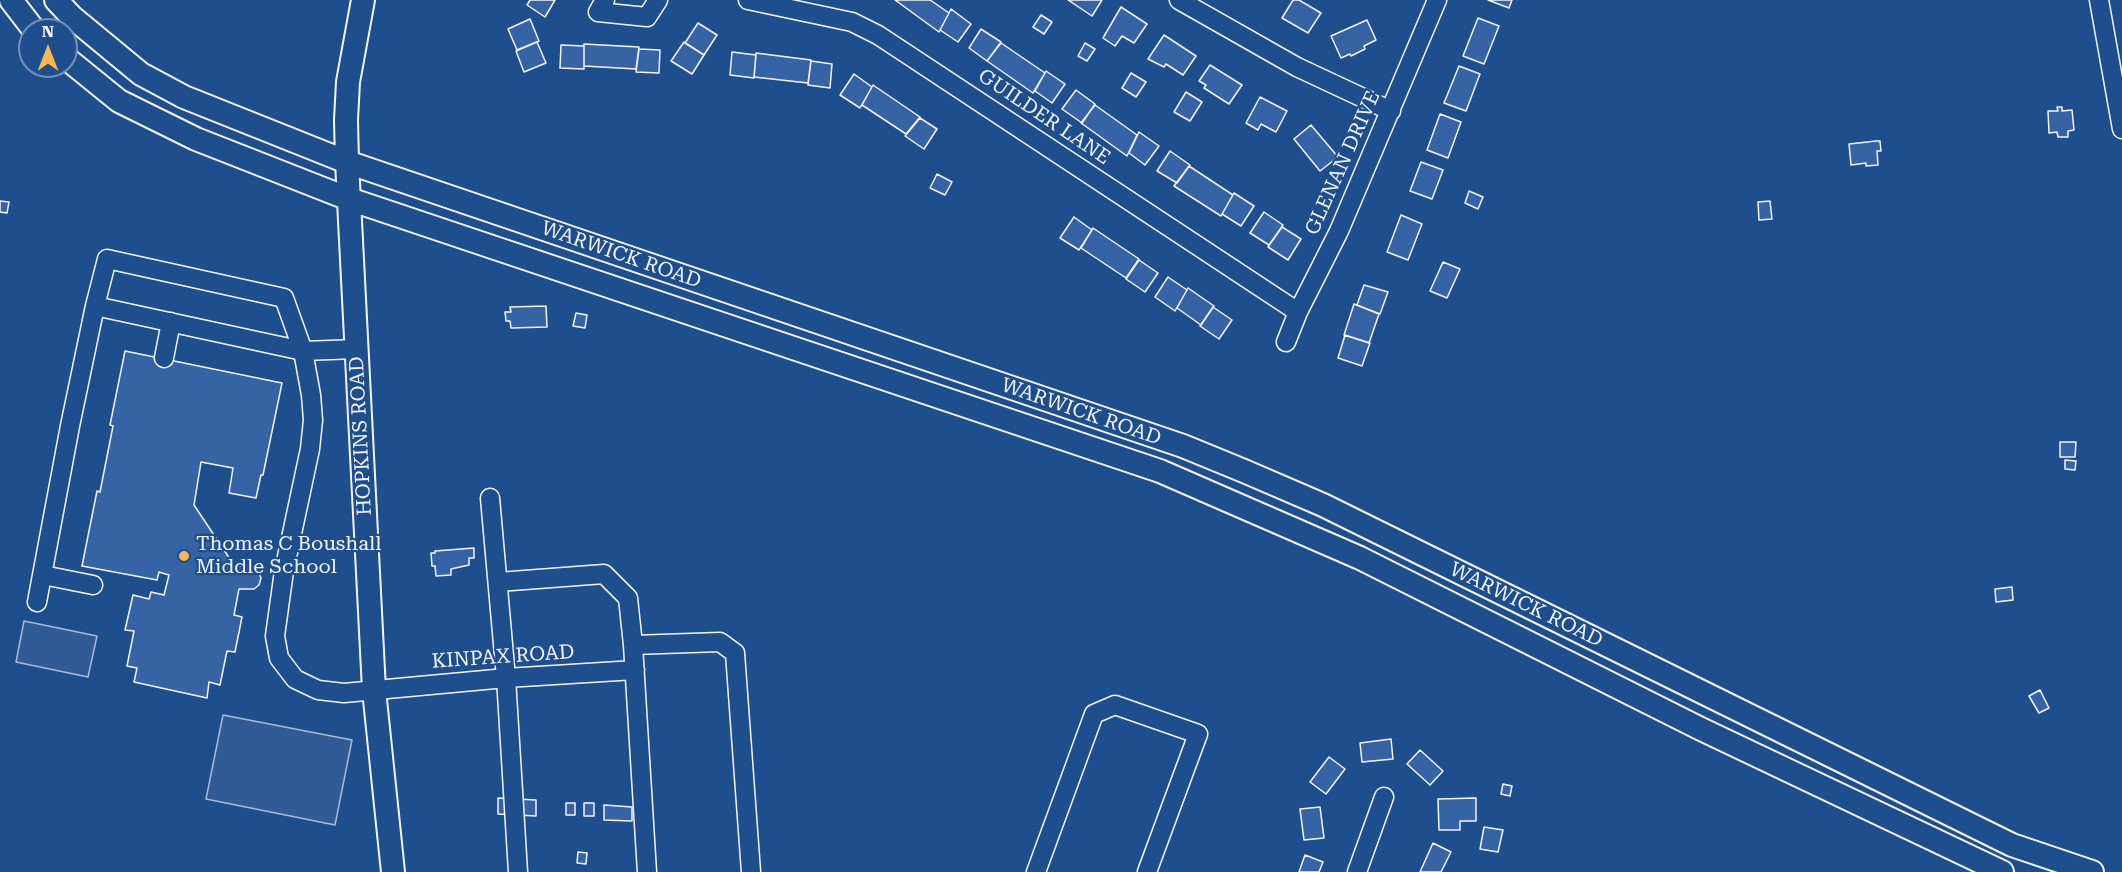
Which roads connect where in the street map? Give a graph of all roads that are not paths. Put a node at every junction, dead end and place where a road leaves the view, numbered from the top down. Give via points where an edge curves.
1 (11, 0) edge
2 (56, 0) edge
3 (363, 0) edge
4 (605, 0) edge
5 (658, 0) edge
6 (748, 0) edge
7 (1437, 0) edge
8 (2099, 0) edge
9 (1181, 1) edge
10 (25, 18) edge
11 (78, 68) edge
12 (1391, 111) junction
13 (2122, 129) edge
14 (347, 162) junction
15 (349, 200) junction
16 (95, 306) junction
17 (1298, 312) junction
18 (171, 322) junction
19 (1286, 342) dead end
20 (357, 349) junction
21 (303, 351) junction
22 (164, 358) dead end
23 (490, 498) dead end
24 (43, 575) junction
25 (498, 582) junction
26 (93, 585) dead end
27 (37, 603) dead end
28 (633, 645) junction
29 (635, 670) junction
30 (506, 678) junction
31 (374, 690) junction
32 (1384, 797) dead end
33 (393, 872) edge
34 (518, 872) edge
35 (648, 872) edge
36 (751, 872) edge
37 (1036, 872) edge
38 (1147, 872) edge
39 (1357, 872) edge
40 (2002, 872) edge
41 (2092, 872) edge

1 - 10 main road
2 - 14 main road, WARWICK ROAD via 141,74 184,97
3 - 14 main road, HOPKINS ROAD via 348,82
4 - 5 street via 598,12 647,16
6 - 17 street, GUILDER LANE via 852,22 878,34
7 - 12 street, GLENAN DRIVE
8 - 13 street
9 - 12 street via 1297,67
11 - 15 main road, WARWICK ROAD via 119,101 196,139
12 - 17 street, GLENAN DRIVE via 1339,231
14 - 15 main road, HOPKINS ROAD
14 - 41 main road, WARWICK ROAD via 1183,446 1323,505 2012,844
15 - 20 main road, HOPKINS ROAD
15 - 40 main road, WARWICK ROAD via 1160,471 1360,558 1701,729
16 - 18 street
16 - 21 street, KINPAX ROAD via 107,260 162,271 284,298
16 - 24 street
17 - 19 street, GLENAN DRIVE
18 - 21 street
18 - 22 street
20 - 21 street
20 - 31 main road, HOPKINS ROAD
21 - 31 street, KINPAX ROAD via 313,420 284,571 275,636 279,658 295,679 318,690
23 - 25 street
24 - 26 street
24 - 27 street
25 - 28 street via 604,574 628,598
25 - 30 street
28 - 29 street
28 - 36 street via 720,642 735,653
29 - 30 street, KINPAX ROAD
29 - 35 street
30 - 31 street, KINPAX ROAD
30 - 34 street
31 - 33 main road, HOPKINS ROAD
32 - 39 street
37 - 38 street via 1094,714 1115,705 1198,734

